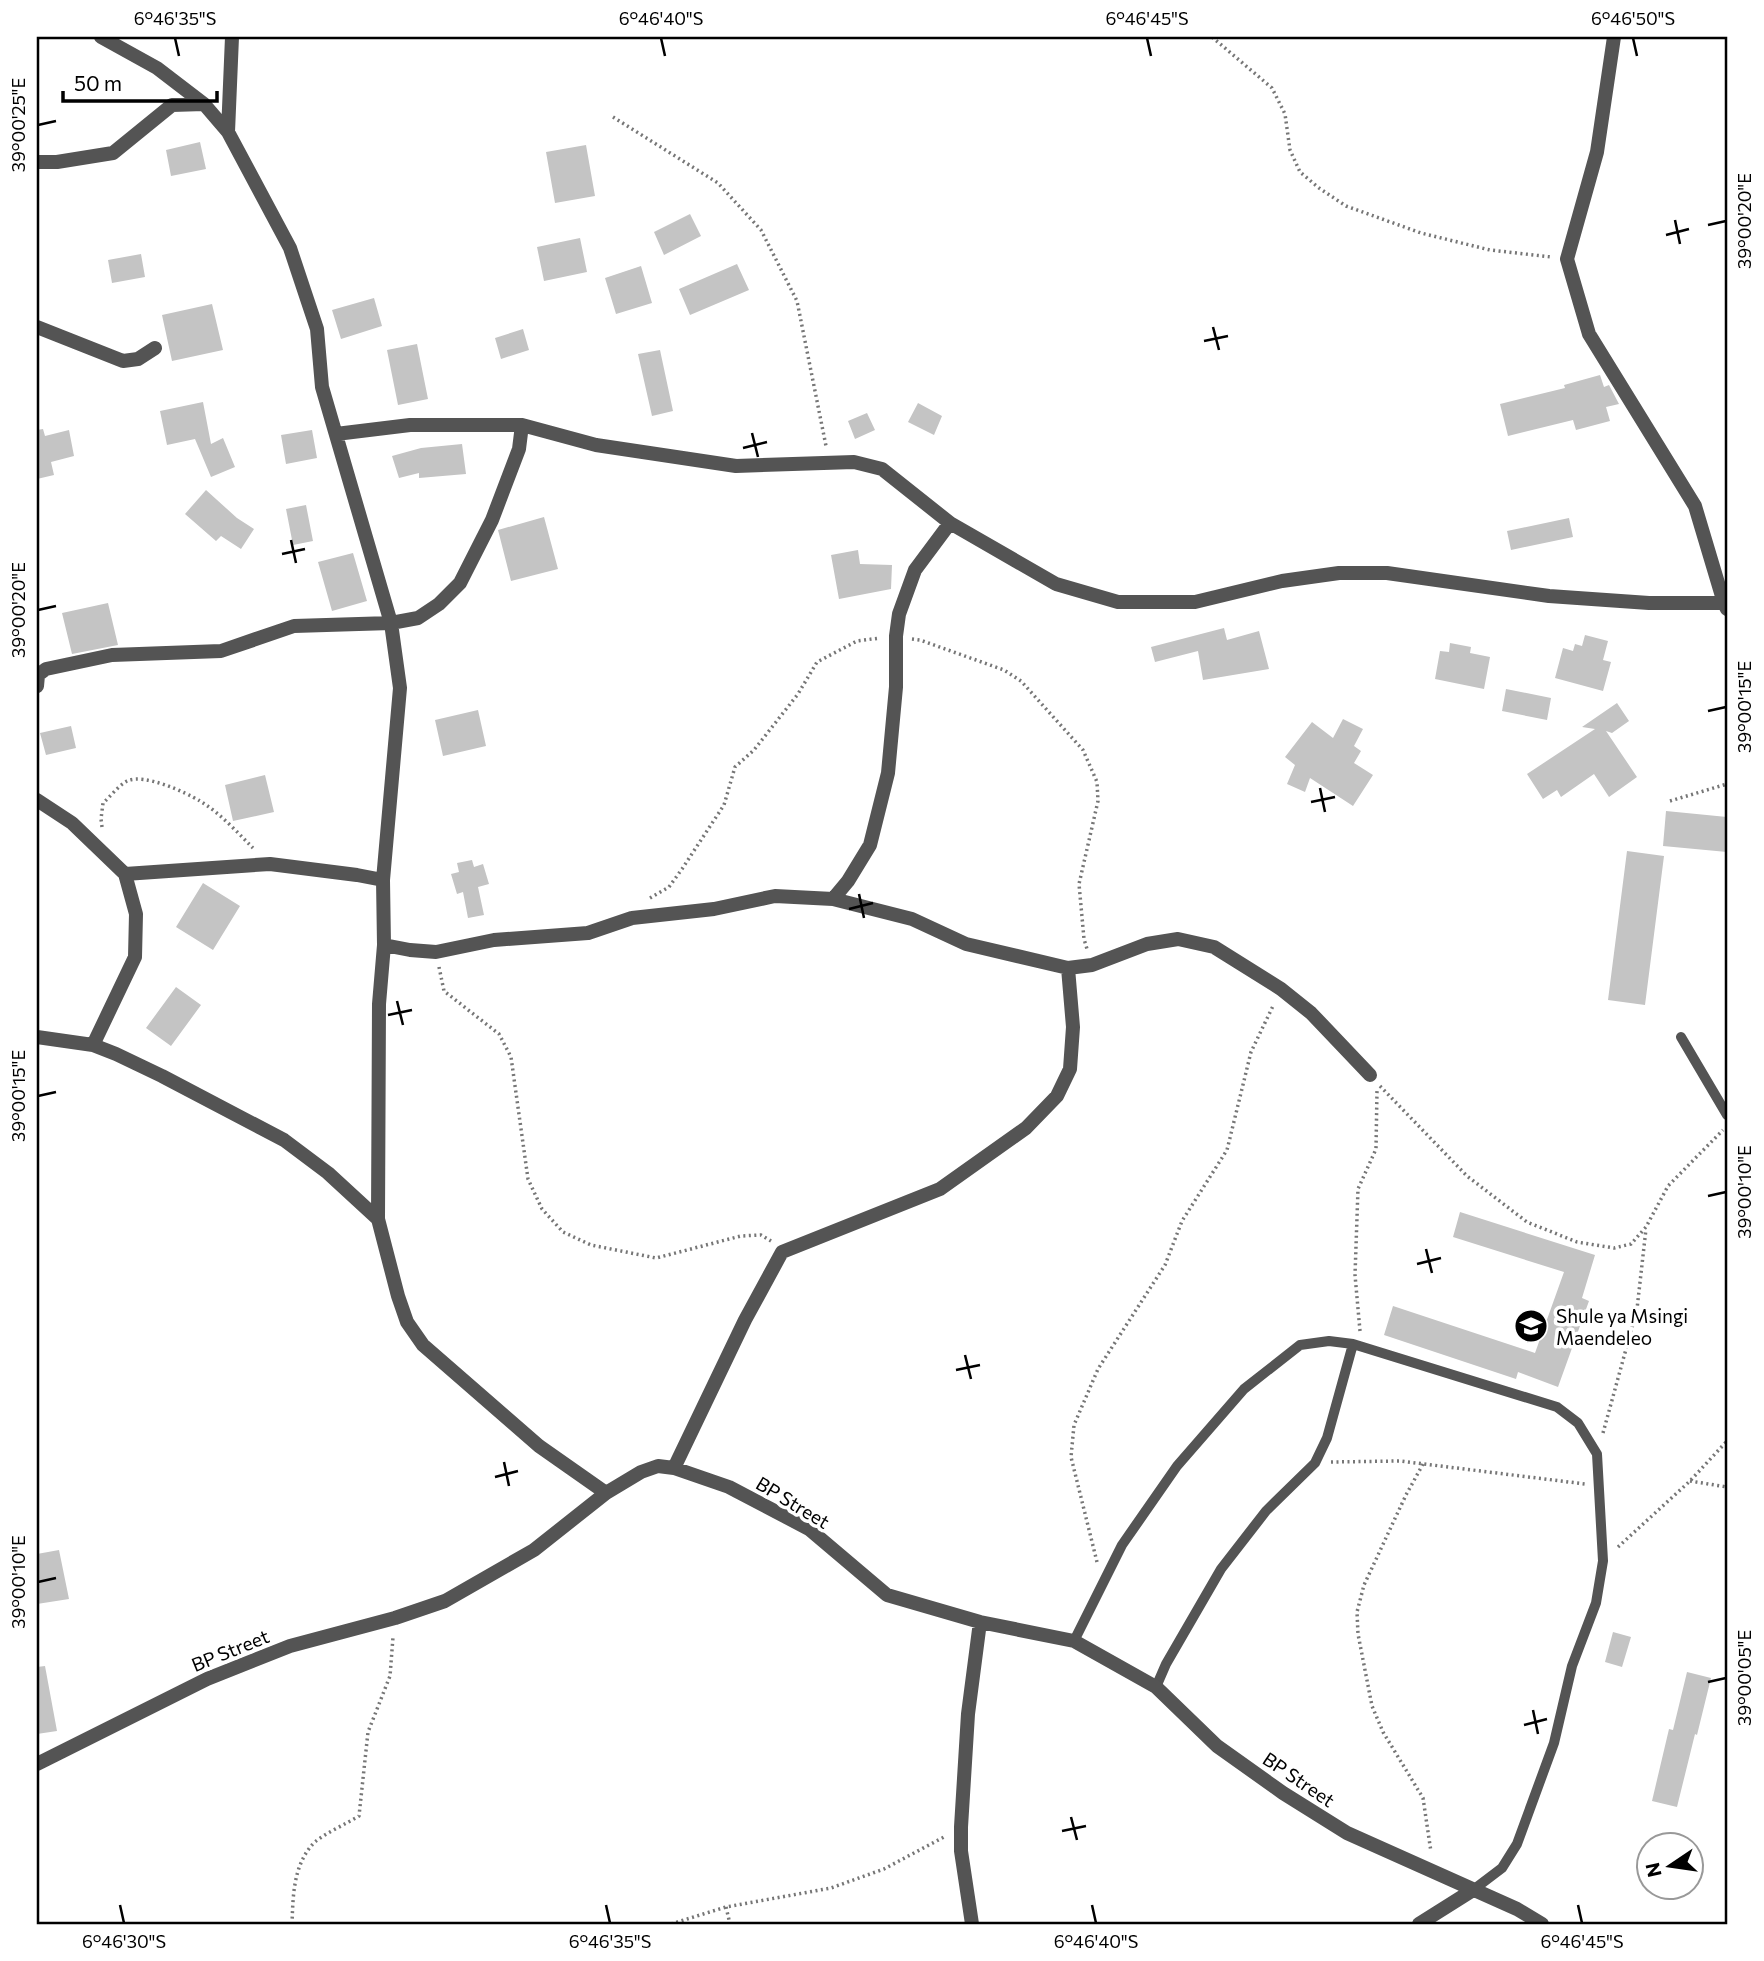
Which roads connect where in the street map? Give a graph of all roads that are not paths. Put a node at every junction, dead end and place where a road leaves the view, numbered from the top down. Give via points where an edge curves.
1 (101, 37) edge
2 (232, 37) edge
3 (1614, 37) edge
4 (204, 104) junction
5 (228, 132) junction
6 (37, 162) edge
7 (37, 327) edge
8 (155, 348) dead end
9 (522, 425) junction
10 (336, 434) junction
11 (950, 523) junction
12 (1726, 606) edge
13 (391, 623) junction
14 (37, 687) edge
15 (37, 800) edge
16 (125, 874) junction
17 (383, 880) junction
18 (833, 899) junction
19 (384, 945) junction
20 (1068, 968) junction
21 (37, 1037) edge
22 (1681, 1037) dead end
23 (93, 1045) junction
24 (1370, 1075) dead end
25 (1727, 1115) edge
26 (378, 1219) junction
27 (1357, 1345) junction
28 (674, 1468) junction
29 (606, 1493) junction
30 (980, 1622) junction
31 (1074, 1641) junction
32 (1156, 1687) junction
33 (37, 1764) edge
34 (1474, 1891) junction
35 (972, 1924) edge
36 (1419, 1924) edge
37 (1542, 1924) edge

1 - 4 street via 158,68
2 - 5 street
3 - 12 street via 1597,152 1567,259 1589,334 1695,506
4 - 5 street
4 - 6 street via 172,105 113,153
5 - 10 street via 290,248 317,329 323,387
7 - 8 street via 123,360 138,359
9 - 10 street via 410,425
9 - 11 street via 596,444 736,466 854,462 882,469
9 - 13 street via 519,449 492,520 460,583 418,618
10 - 13 street
11 - 12 street via 1056,584 1118,602 1195,602 1282,581 1339,573 1387,573 1549,596
11 - 18 street via 915,570 899,614 888,773 870,845
13 - 14 street via 294,626 221,651 112,656 46,669 38,675
13 - 17 street via 400,688
15 - 16 street via 72,823
16 - 17 street via 270,864
16 - 23 street via 136,914 135,957
17 - 19 street
18 - 19 street via 775,896 632,918 588,933 494,940 436,952
18 - 20 street via 912,919 966,944
19 - 26 street via 379,1004
20 - 24 street via 1178,939 1214,947 1282,989
20 - 28 street via 1073,1027 1070,1069 1057,1096 1026,1128 940,1189 782,1252
21 - 23 street
22 - 25 lane
23 - 26 street via 284,1140
26 - 29 street via 407,1322 423,1346 539,1446
27 - 31 lane via 1329,1340 1300,1346 1244,1389 1177,1466 1122,1545
27 - 32 lane via 1315,1463 1266,1511 1221,1569
27 - 34 lane via 1558,1407 1578,1423 1597,1454 1603,1561 1596,1603 1572,1666 1554,1743 1517,1844 1502,1868
28 - 29 street, BP Street via 658,1466 641,1472
28 - 30 street, BP Street via 729,1487 808,1529 887,1595
29 - 33 street, BP Street via 534,1549 445,1601 290,1646 207,1679
30 - 31 street, BP Street
30 - 35 street via 961,1827
31 - 32 street, BP Street
32 - 34 street, BP Street via 1217,1746 1283,1793 1347,1833
34 - 36 street
34 - 37 street, BP Street

